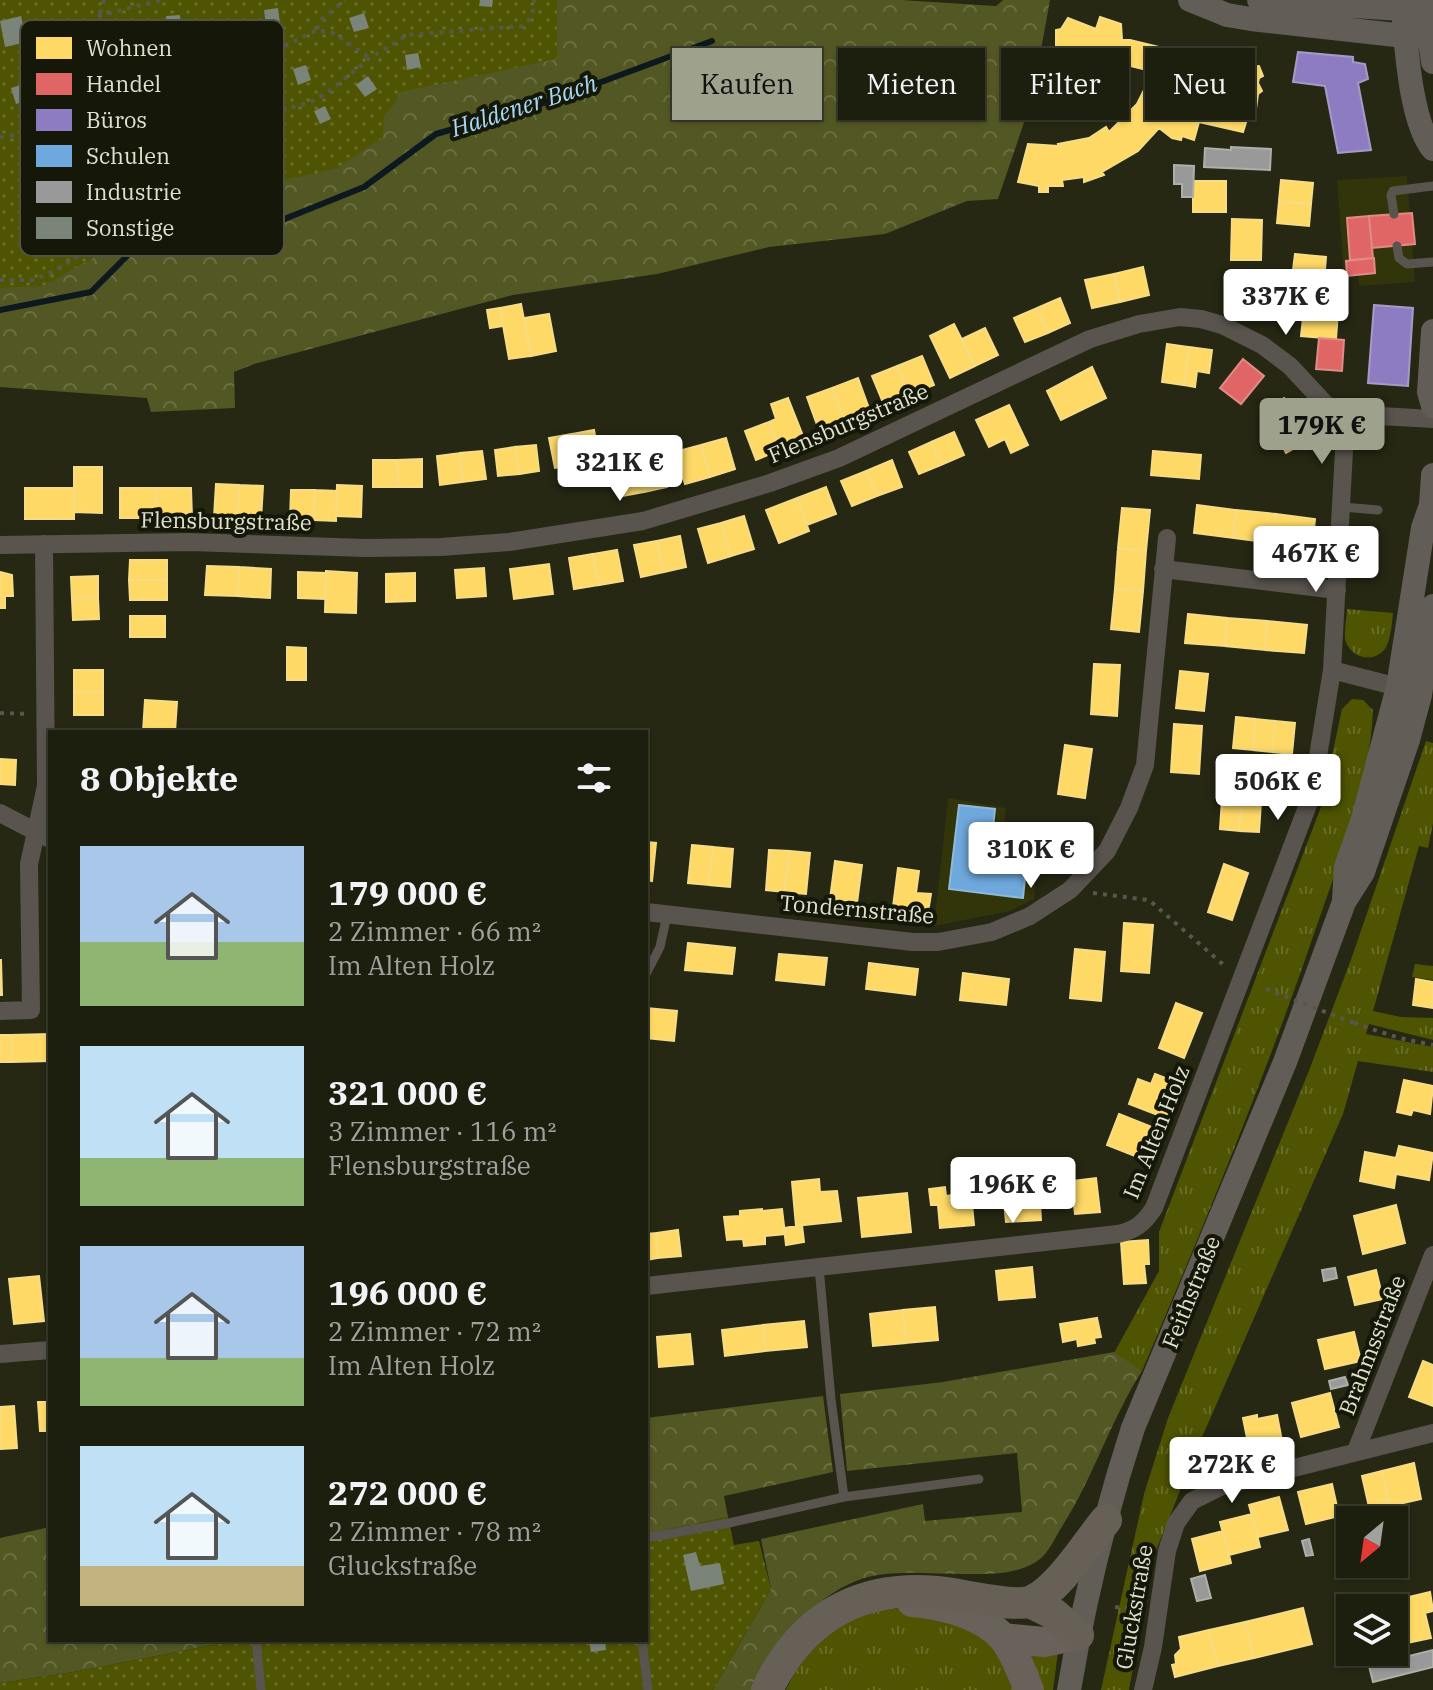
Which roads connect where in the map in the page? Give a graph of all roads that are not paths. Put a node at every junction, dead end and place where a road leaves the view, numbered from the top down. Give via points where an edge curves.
1 (1259, 0) edge
2 (1203, 1) edge
3 (1417, 6) edge
4 (1423, 36) edge
5 (1433, 62) edge
6 (1433, 149) edge
7 (1433, 186) edge
8 (1394, 214) dead end
9 (1397, 246) dead end
10 (1433, 262) edge
11 (1433, 331) edge
12 (1433, 406) edge
13 (1346, 414) junction
14 (1433, 419) edge
15 (1433, 475) edge
16 (1342, 507) junction
17 (1432, 508) edge
18 (1378, 510) dead end
19 (1167, 538) dead end
20 (44, 544) junction
21 (0, 545) edge
22 (1163, 569) junction
23 (1337, 590) junction
24 (1433, 606) edge
25 (1332, 670) junction
26 (1398, 687) junction
27 (0, 813) edge
28 (43, 836) edge
29 (1344, 902) junction
30 (648, 912) edge
31 (667, 915) junction
32 (648, 970) edge
33 (0, 1011) edge
34 (1433, 1255) edge
35 (819, 1267) junction
36 (648, 1286) edge
37 (48, 1350) edge
38 (0, 1354) edge
39 (1433, 1433) edge
40 (1356, 1451) junction
41 (979, 1479) dead end
42 (844, 1497) junction
43 (1106, 1520) junction
44 (648, 1538) edge
45 (1030, 1602) junction
46 (1078, 1635) junction
47 (1003, 1638) junction
48 (256, 1642) edge
49 (642, 1642) edge
50 (261, 1690) edge
51 (648, 1690) edge
52 (767, 1690) edge
53 (781, 1690) edge
54 (1029, 1690) edge
55 (1069, 1690) edge
56 (1143, 1690) edge

1 - 3 main road
2 - 4 main road via 1227,15 1251,19
3 - 4 main road
4 - 5 main road
4 - 6 main road via 1423,137
7 - 8 lane via 1393,191
9 - 10 lane via 1399,258 1407,264
11 - 12 main road
13 - 14 street
13 - 16 street, Im Alten Holz
13 - 20 street, Flensburgstraße via 1330,409 1290,366 1241,333 1180,317 1090,339 839,458 643,521 441,547
15 - 17 main road, Feithstraße
16 - 18 lane
16 - 23 street, Im Alten Holz
17 - 26 main road, Feithstraße via 1423,528
19 - 22 street, Tondernstraße
20 - 21 street, Flensburgstraße
20 - 28 street
22 - 23 street
22 - 31 street, Tondernstraße via 1145,765 1107,851 1070,890 992,932 938,942
23 - 25 street, Im Alten Holz
24 - 29 main road, Feithstraße via 1425,675 1408,740 1363,872
25 - 26 street
25 - 35 street, Im Alten Holz via 1309,802 1154,1208 1133,1231
26 - 29 main road, Feithstraße via 1346,867
27 - 28 street
28 - 33 street via 29,864 31,1010
29 - 43 main road, Feithstraße via 1279,1076 1133,1428
30 - 31 street, Tondernstraße
31 - 32 lane
34 - 40 street, Brahmsstraße
35 - 36 street, Im Alten Holz
35 - 42 lane
37 - 38 street
39 - 40 street, Gluckstraße
40 - 56 street, Gluckstraße via 1222,1486 1192,1501 1176,1523 1167,1551
41 - 42 lane
42 - 44 lane
43 - 45 highway via 1049,1589
43 - 46 main road, Feithstraße
45 - 46 highway
45 - 52 highway via 884,1592 846,1605 802,1635
46 - 47 highway via 1044,1642
46 - 55 main road, Feithstraße
47 - 53 highway via 957,1611 886,1601 826,1627 805,1646
47 - 54 highway
48 - 50 lane
49 - 51 lane

